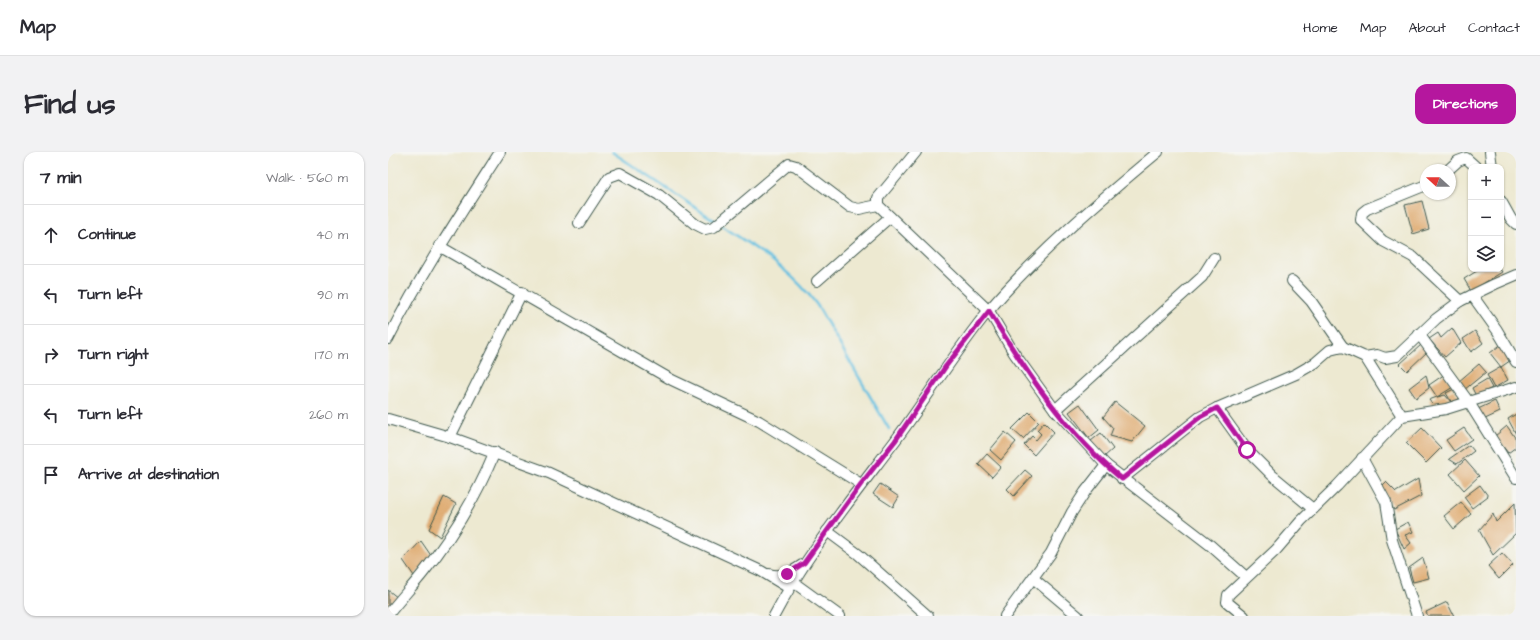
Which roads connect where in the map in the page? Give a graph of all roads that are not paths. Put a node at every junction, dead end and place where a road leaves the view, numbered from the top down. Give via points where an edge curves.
1 (500, 152) edge
2 (916, 152) edge
3 (1158, 152) edge
4 (1490, 152) edge
5 (1455, 164) edge
6 (1473, 164) edge
7 (1492, 164) edge
8 (1420, 187) edge
9 (878, 205) junction
10 (1504, 206) edge
11 (890, 217) junction
12 (579, 223) dead end
13 (1516, 224) edge
14 (439, 246) junction
15 (1214, 258) dead end
16 (1516, 275) edge
17 (817, 281) dead end
18 (1292, 281) dead end
19 (522, 292) junction
20 (1472, 295) junction
21 (1460, 301) junction
22 (989, 311) junction
23 (1419, 334) junction
24 (388, 339) edge
25 (1343, 347) junction
26 (1365, 357) junction
27 (1516, 362) edge
28 (1516, 387) edge
29 (1468, 401) junction
30 (1217, 408) junction
31 (1055, 410) junction
32 (1402, 416) junction
33 (388, 419) edge
34 (450, 437) junction
35 (496, 452) junction
36 (1362, 458) junction
37 (1106, 465) junction
38 (1516, 478) edge
39 (1122, 479) junction
40 (861, 484) junction
41 (1313, 509) junction
42 (827, 531) junction
43 (804, 563) junction
44 (761, 571) junction
45 (1246, 577) junction
46 (1033, 578) junction
47 (791, 585) junction
48 (388, 615) edge
49 (774, 616) edge
50 (840, 616) edge
51 (928, 616) edge
52 (1005, 616) edge
53 (1078, 616) edge
54 (1244, 616) edge
55 (1417, 616) edge

1 - 14 street
2 - 9 street via 878,198
3 - 22 street via 1045,251
4 - 7 street
5 - 6 street via 1466,158
8 - 21 street via 1367,209 1362,213 1362,220 1383,241 1413,257
9 - 11 street
9 - 12 street via 859,209 850,207 796,166 789,164 718,224 705,229 659,195 620,173 609,177
10 - 13 street
11 - 17 street
11 - 22 street
14 - 19 street
14 - 24 street via 408,298
15 - 31 street via 1196,282
16 - 20 street
18 - 25 street via 1311,301
19 - 34 street
19 - 40 street via 672,380 759,421
20 - 21 street
20 - 27 street
21 - 23 street
22 - 31 street
22 - 40 street
23 - 26 street via 1397,356
23 - 29 street
25 - 26 street
25 - 30 street via 1330,350 1316,363 1296,374
26 - 32 street
28 - 29 street via 1503,393
29 - 32 street via 1446,409
29 - 38 street
30 - 39 street via 1200,417
30 - 41 street via 1247,450
31 - 37 street
32 - 36 street
33 - 34 street
34 - 35 street
35 - 44 street via 549,473
35 - 48 street via 486,476 443,546
36 - 41 street
36 - 55 street via 1386,502 1392,540
37 - 39 street
37 - 46 street via 1072,512 1051,553
39 - 45 street via 1210,545
40 - 42 street
41 - 45 street via 1276,550
42 - 43 street
42 - 51 street via 858,554
43 - 44 street via 787,574 772,575
43 - 47 street
44 - 47 street
45 - 54 street via 1227,598 1229,604
46 - 52 street
46 - 53 street
47 - 49 street
47 - 50 street

